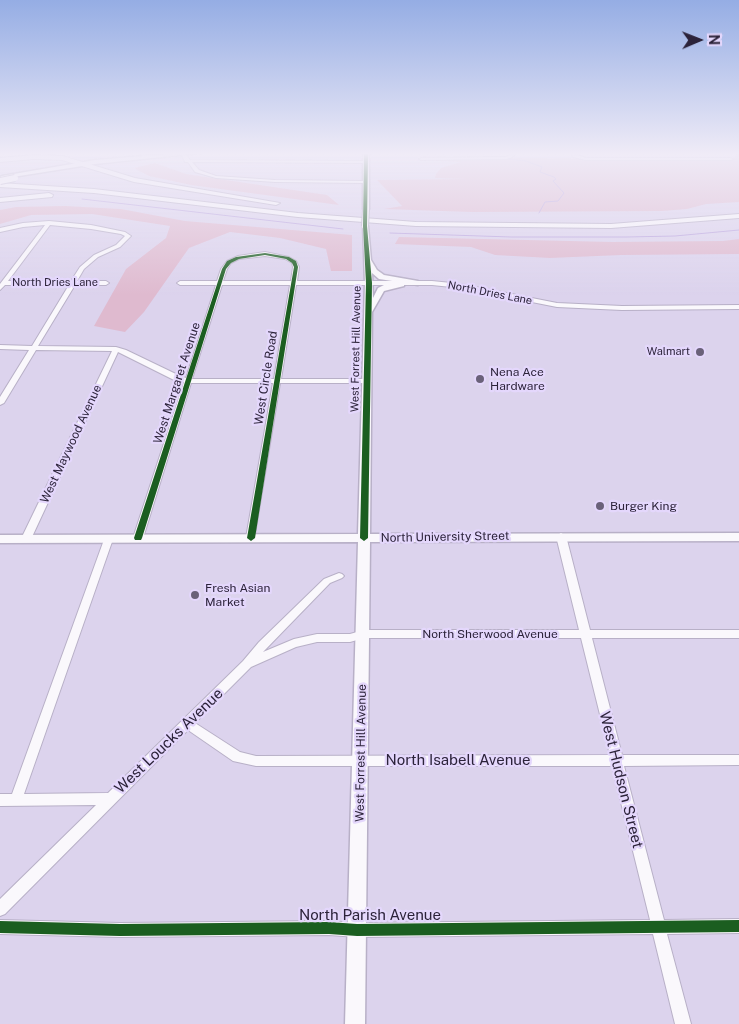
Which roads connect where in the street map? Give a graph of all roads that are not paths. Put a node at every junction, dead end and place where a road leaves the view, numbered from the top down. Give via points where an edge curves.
1 (142, 200) edge
2 (170, 200) edge
3 (211, 200) edge
4 (262, 200) edge
5 (366, 200) edge
6 (739, 210) edge
7 (739, 216) edge
8 (384, 217) junction
9 (326, 218) junction
10 (49, 223) junction
11 (0, 230) edge
12 (255, 254) joint
13 (367, 257) junction
14 (74, 282) junction
15 (106, 283) dead end
16 (180, 283) dead end
17 (220, 283) junction
18 (414, 283) junction
19 (293, 284) junction
20 (369, 284) junction
21 (2, 286) edge
22 (739, 307) edge
23 (368, 316) junction
24 (0, 347) edge
25 (35, 347) junction
26 (116, 349) junction
27 (189, 381) junction
28 (277, 381) junction
29 (367, 381) junction
30 (0, 403) edge
31 (561, 536) junction
32 (739, 537) edge
33 (138, 538) junction
34 (250, 538) junction
35 (364, 538) junction
36 (0, 539) edge
37 (26, 539) junction
38 (108, 539) junction
39 (339, 576) dead end
40 (364, 634) junction
41 (739, 634) edge
42 (585, 635) junction
43 (247, 664) junction
44 (187, 724) junction
45 (362, 760) junction
46 (739, 760) edge
47 (616, 761) junction
48 (110, 798) junction
49 (0, 800) edge
50 (16, 800) junction
51 (0, 909) edge
52 (739, 926) edge
53 (0, 927) edge
54 (658, 927) junction
55 (357, 930) junction
56 (355, 1024) edge
57 (683, 1024) edge

1 - 9 highway
2 - 9 highway
3 - 8 highway
4 - 8 highway
5 - 13 main road, West Forrest Hill Avenue, bridge
6 - 8 highway via 616,220
7 - 9 highway via 632,225 558,226
10 - 11 street
10 - 14 street via 91,227 128,236 118,246 88,261
10 - 21 street
12 - 17 street, West Margaret Avenue via 230,262
12 - 19 street, West Circle Road via 276,255 294,262
13 - 18 main road via 378,275
13 - 20 main road, West Forrest Hill Avenue
14 - 15 street, North Dries Lane
14 - 21 street, North Dries Lane
14 - 25 street
16 - 17 street, North Dries Lane
17 - 19 street, North Dries Lane
17 - 27 street, West Margaret Avenue
18 - 20 street, North Dries Lane
18 - 22 street, North Dries Lane via 461,286 557,305
18 - 23 main road via 383,288
19 - 20 street, North Dries Lane
19 - 28 street, West Circle Road
20 - 23 main road, West Forrest Hill Avenue
23 - 29 main road, West Forrest Hill Avenue
24 - 25 street
25 - 26 street
25 - 30 street
26 - 27 street
26 - 37 street, West Maywood Avenue
27 - 28 street
27 - 33 street, West Margaret Avenue
28 - 29 street
28 - 34 street, West Circle Road
29 - 35 main road, West Forrest Hill Avenue
31 - 32 main road, North University Street
31 - 35 main road, North University Street
31 - 42 street, West Hudson Street
33 - 34 main road, North University Street
33 - 38 main road, North University Street
34 - 35 main road, North University Street
35 - 40 main road, West Forrest Hill Avenue
36 - 37 main road, North University Street
37 - 38 main road, North University Street
38 - 50 street
39 - 43 street, West Loucks Avenue via 327,581
40 - 42 street, North Sherwood Avenue
40 - 43 street, North Sherwood Avenue via 294,643
40 - 45 main road, West Forrest Hill Avenue
41 - 42 street, North Sherwood Avenue
42 - 47 street, West Hudson Street
43 - 44 street, West Loucks Avenue
44 - 45 street, North Isabell Avenue via 237,758 256,761
44 - 48 street, West Loucks Avenue
45 - 47 street, North Isabell Avenue
45 - 55 main road, West Forrest Hill Avenue
46 - 47 street, North Isabell Avenue
47 - 54 street, West Hudson Street
48 - 50 street
48 - 51 street, West Loucks Avenue
49 - 50 street
52 - 54 street, North Parish Avenue
53 - 55 street, North Parish Avenue
54 - 55 street, North Parish Avenue
54 - 57 street, West Hudson Street
55 - 56 main road, West Forrest Hill Avenue

